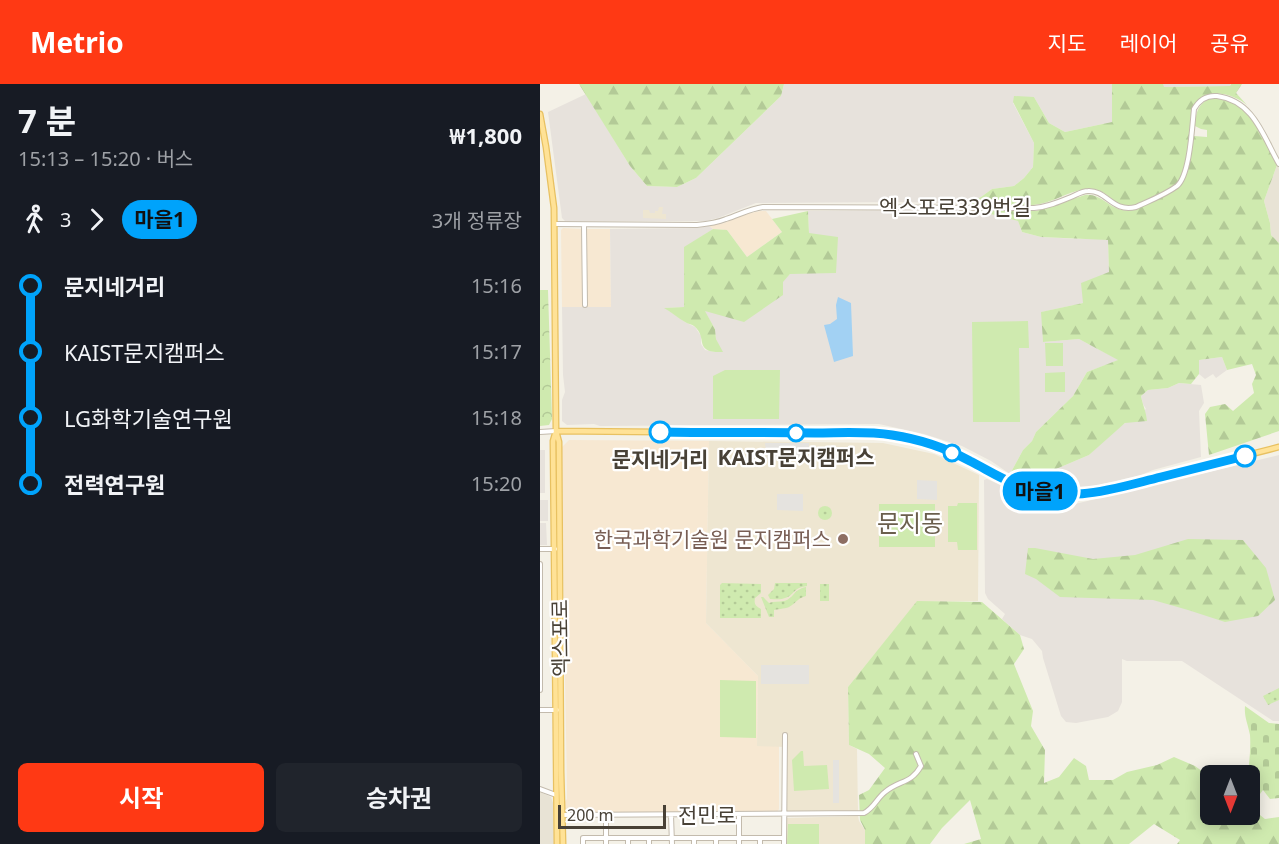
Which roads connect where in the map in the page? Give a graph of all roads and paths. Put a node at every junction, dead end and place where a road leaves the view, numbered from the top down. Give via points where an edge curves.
1 (540, 114) edge
2 (1279, 164) edge
3 (555, 224) junction
4 (584, 225) junction
5 (585, 305) dead end
6 (540, 432) edge
7 (556, 432) junction
8 (1279, 447) edge
9 (540, 549) edge
10 (555, 549) junction
11 (540, 564) edge
12 (540, 603) edge
13 (540, 643) edge
14 (540, 667) edge
15 (540, 690) edge
16 (540, 710) edge
17 (558, 710) junction
18 (785, 735) dead end
19 (916, 754) dead end
20 (540, 789) edge
21 (556, 795) junction
22 (557, 815) junction
23 (563, 815) junction
24 (606, 815) junction
25 (671, 815) junction
26 (739, 815) junction
27 (784, 815) junction
28 (606, 838) junction
29 (628, 838) junction
30 (650, 838) junction
31 (671, 838) junction
32 (694, 838) junction
33 (716, 838) junction
34 (739, 838) junction
35 (760, 838) junction
36 (784, 838) junction
37 (557, 844) edge
38 (563, 844) edge
39 (583, 844) edge
40 (606, 844) edge
41 (628, 844) edge
42 (649, 844) edge
43 (672, 844) edge
44 (694, 844) edge
45 (716, 844) edge
46 (739, 844) edge
47 (760, 844) edge
48 (784, 844) edge

1 - 3 main road, 엑스포로
2 - 4 street, 엑스포로339번길 via 1248,110 1232,100 1208,96 1194,109 1181,182 1136,207 1121,208 1090,191 1034,208 763,207 750,208 712,224
3 - 4 street, 엑스포로339번길
3 - 7 main road, 엑스포로
4 - 5 street
6 - 7 street
7 - 8 main road via 884,434 941,448 1020,486 1068,495 1091,494
7 - 10 main road, 엑스포로
7 - 17 main road, 엑스포로
9 - 10 street
10 - 17 main road, 엑스포로
11 - 12 street
12 - 13 street
13 - 14 street
14 - 15 street
16 - 17 street
17 - 21 main road, 엑스포로
17 - 23 main road, 엑스포로
18 - 27 street
19 - 27 street, 전민로 via 921,766 916,775 888,789 864,813
20 - 21 street
21 - 22 main road, 엑스포로
22 - 23 street, 전민로
22 - 37 main road, 엑스포로
23 - 24 street, 전민로
23 - 38 main road, 엑스포로
24 - 25 street, 전민로
24 - 28 street
25 - 26 street, 전민로
25 - 31 street
26 - 27 street, 전민로
26 - 34 street
27 - 36 street
28 - 29 street
28 - 39 street via 583,838
28 - 40 street
29 - 30 street
29 - 41 street
30 - 31 street
30 - 42 street
31 - 32 street
31 - 43 street
32 - 33 street
32 - 44 street
33 - 34 street
33 - 45 street
34 - 35 street
34 - 46 street
35 - 36 street
35 - 47 street
36 - 48 street

